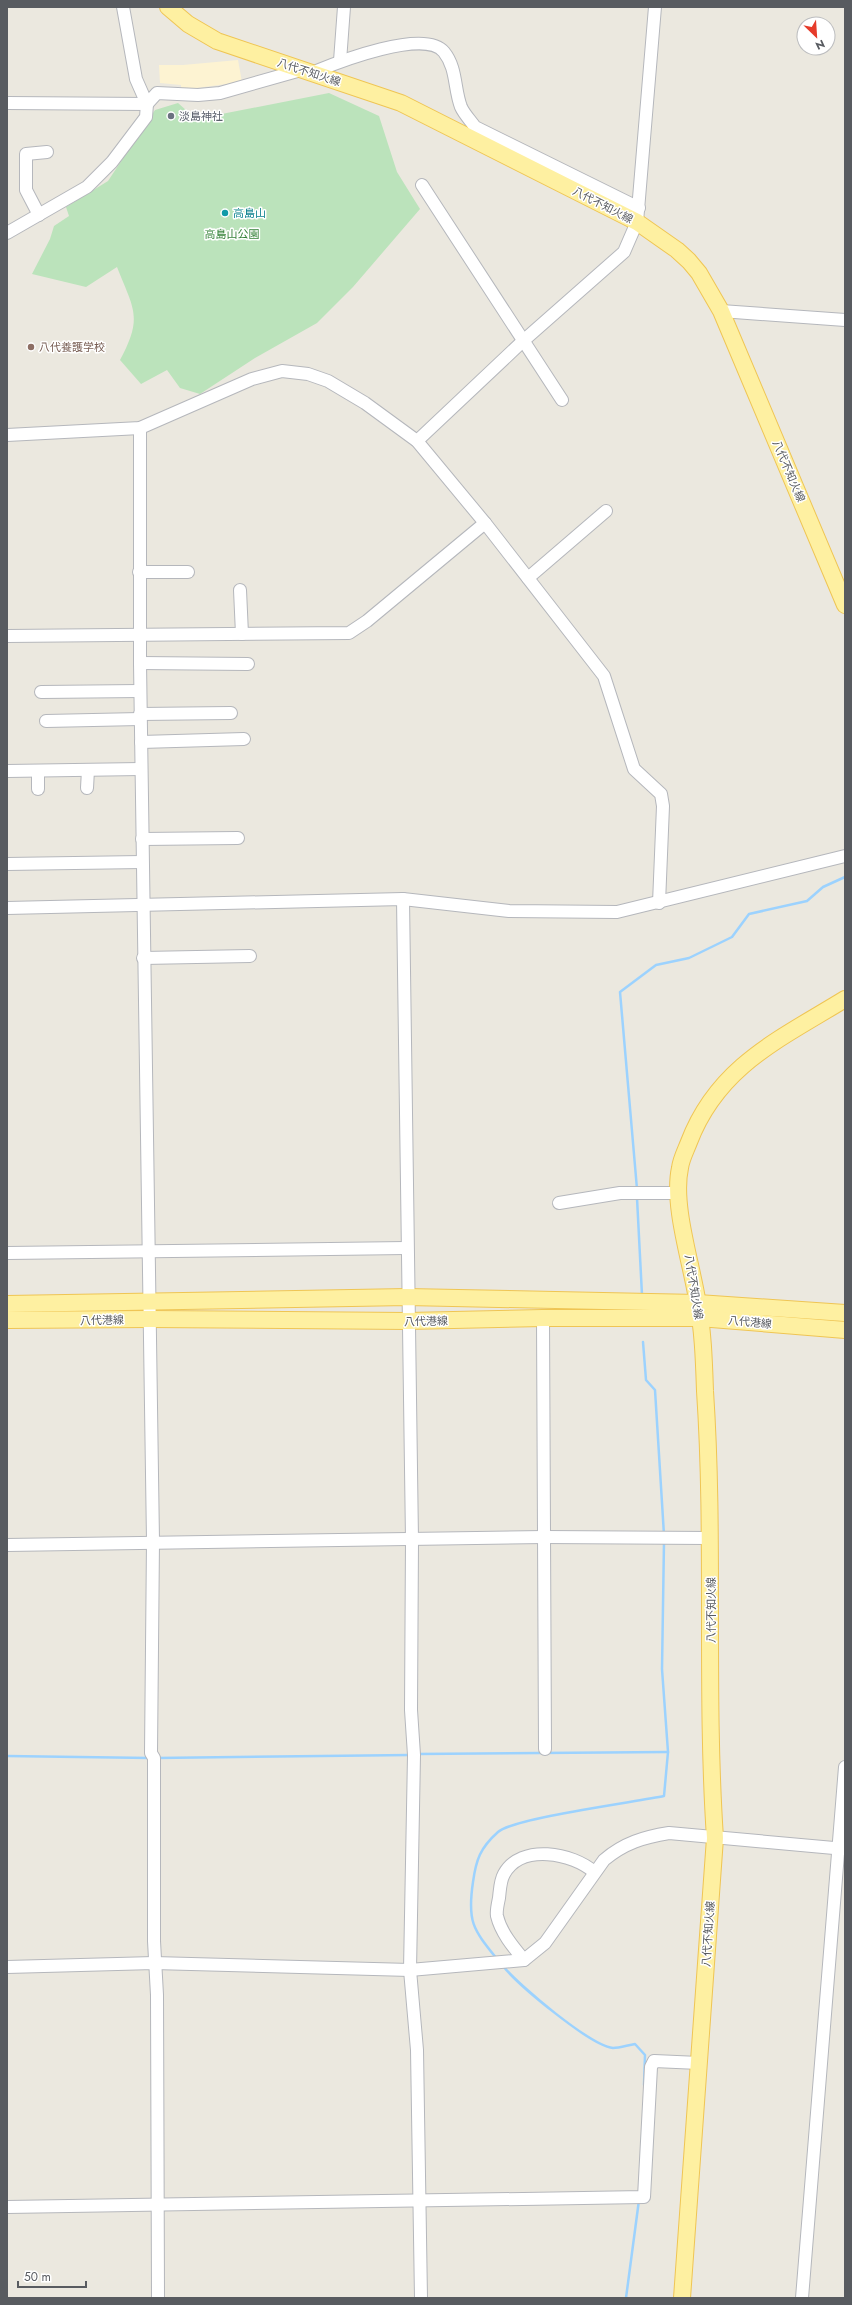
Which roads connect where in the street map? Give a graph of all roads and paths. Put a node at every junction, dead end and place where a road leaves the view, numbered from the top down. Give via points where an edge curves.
1 (123, 7) edge
2 (168, 7) edge
3 (344, 7) edge
4 (655, 7) edge
5 (340, 61) junction
6 (308, 71) junction
7 (7, 104) edge
8 (147, 104) junction
9 (47, 152) dead end
10 (422, 185) dead end
11 (38, 215) junction
12 (638, 215) junction
13 (7, 233) edge
14 (721, 311) junction
15 (845, 320) edge
16 (523, 341) junction
17 (562, 400) dead end
18 (140, 428) junction
19 (7, 434) edge
20 (417, 441) junction
21 (606, 511) dead end
22 (485, 523) junction
23 (139, 572) junction
24 (188, 572) dead end
25 (528, 578) junction
26 (240, 590) dead end
27 (845, 604) edge
28 (242, 634) junction
29 (139, 635) junction
30 (7, 636) edge
31 (140, 664) junction
32 (248, 664) dead end
33 (140, 691) junction
34 (41, 692) dead end
35 (231, 713) dead end
36 (140, 717) junction
37 (46, 721) dead end
38 (244, 739) dead end
39 (141, 742) junction
40 (141, 769) junction
41 (38, 770) junction
42 (88, 770) junction
43 (7, 771) edge
44 (87, 788) dead end
45 (38, 789) dead end
46 (238, 838) dead end
47 (142, 839) junction
48 (845, 856) edge
49 (142, 862) junction
50 (7, 864) edge
51 (403, 899) junction
52 (660, 904) junction
53 (143, 906) junction
54 (7, 908) edge
55 (250, 956) dead end
56 (143, 958) junction
57 (845, 999) edge
58 (679, 1193) junction
59 (559, 1203) dead end
60 (406, 1248) junction
61 (148, 1251) junction
62 (7, 1253) edge
63 (407, 1296) junction
64 (149, 1302) junction
65 (7, 1304) edge
66 (698, 1310) junction
67 (845, 1313) edge
68 (543, 1318) junction
69 (149, 1319) junction
70 (7, 1320) edge
71 (408, 1321) junction
72 (845, 1330) edge
73 (544, 1537) junction
74 (709, 1538) junction
75 (412, 1540) junction
76 (153, 1542) junction
77 (7, 1545) edge
78 (544, 1749) dead end
79 (845, 1767) edge
80 (715, 1838) junction
81 (842, 1848) edge
82 (594, 1872) junction
83 (516, 1962) junction
84 (154, 1963) junction
85 (7, 1967) edge
86 (410, 1970) junction
87 (699, 2063) junction
88 (421, 2202) junction
89 (158, 2206) junction
90 (7, 2207) edge
91 (158, 2298) edge
92 (421, 2298) edge
93 (682, 2298) edge
94 (802, 2298) edge

1 - 8 street via 136,79
2 - 6 main road, 八代不知火線 via 188,24 217,41
3 - 5 street
4 - 12 street
5 - 6 street
5 - 12 street via 411,42 435,45 444,51 453,71 461,107 476,127
6 - 8 street via 220,94 156,93
6 - 12 main road, 八代不知火線 via 401,103
7 - 8 street
8 - 11 street via 146,117 112,162 87,187
9 - 11 street via 26,154 26,190
10 - 16 street
11 - 13 street
12 - 14 main road, 八代不知火線 via 689,261
12 - 16 street via 624,252
14 - 15 street
14 - 27 main road, 八代不知火線
16 - 17 street
16 - 20 street
18 - 19 street
18 - 20 street via 252,379 292,371 328,381 365,403
18 - 23 street
20 - 22 street
21 - 25 street
22 - 25 street
22 - 28 street via 350,633
23 - 24 street
23 - 29 street
25 - 52 street via 604,676 634,769 661,794 663,806
26 - 28 street
28 - 29 street
29 - 30 street
29 - 31 street
31 - 32 street
31 - 33 street
33 - 34 street
33 - 36 street
35 - 36 street
36 - 37 street
36 - 39 street
38 - 39 street
39 - 40 street
40 - 42 street
40 - 47 street
41 - 42 street
41 - 43 street
41 - 45 street
42 - 44 street
46 - 47 street
47 - 49 street
48 - 52 street
49 - 50 street
49 - 53 street
51 - 52 street via 509,911 617,912
51 - 53 street
51 - 60 street
53 - 54 street
53 - 56 street
55 - 56 street
56 - 61 street
57 - 58 main road, 八代不知火線 via 770,1045 738,1068 718,1090 699,1118 690,1140 680,1168
58 - 59 street via 620,1193
58 - 66 main road, 八代不知火線
60 - 61 street
60 - 63 street
61 - 62 street
61 - 64 street
63 - 64 main road, 八代港線
63 - 66 main road, 八代港線
63 - 71 street
64 - 65 main road, 八代港線
64 - 69 street
66 - 67 main road, 八代港線
66 - 68 main road, 八代港線
66 - 72 main road, 八代港線
66 - 74 main road, 八代不知火線 via 706,1392
68 - 71 main road, 八代港線
68 - 73 street
69 - 70 main road, 八代港線
69 - 71 main road, 八代港線
69 - 76 street
71 - 75 street
73 - 74 street
73 - 75 street
73 - 78 street
74 - 80 main road, 八代不知火線 via 712,1590 710,1761
75 - 76 street
75 - 86 street via 411,1710 414,1754
76 - 77 street
76 - 84 street via 151,1753 154,1758
79 - 81 street
80 - 81 street
80 - 82 street via 669,1833 647,1836 616,1850
80 - 87 main road, 八代不知火線
81 - 94 street
82 - 83 street via 545,1943
82 - 83 street via 579,1861 563,1856 535,1854 514,1863 504,1874 497,1916
83 - 86 street
84 - 85 street
84 - 86 street
84 - 89 street via 157,1995
86 - 88 street via 418,2050
87 - 88 street via 654,2061 651,2067 644,2197
87 - 93 main road, 八代不知火線
88 - 89 street
88 - 92 street
89 - 90 street
89 - 91 street

